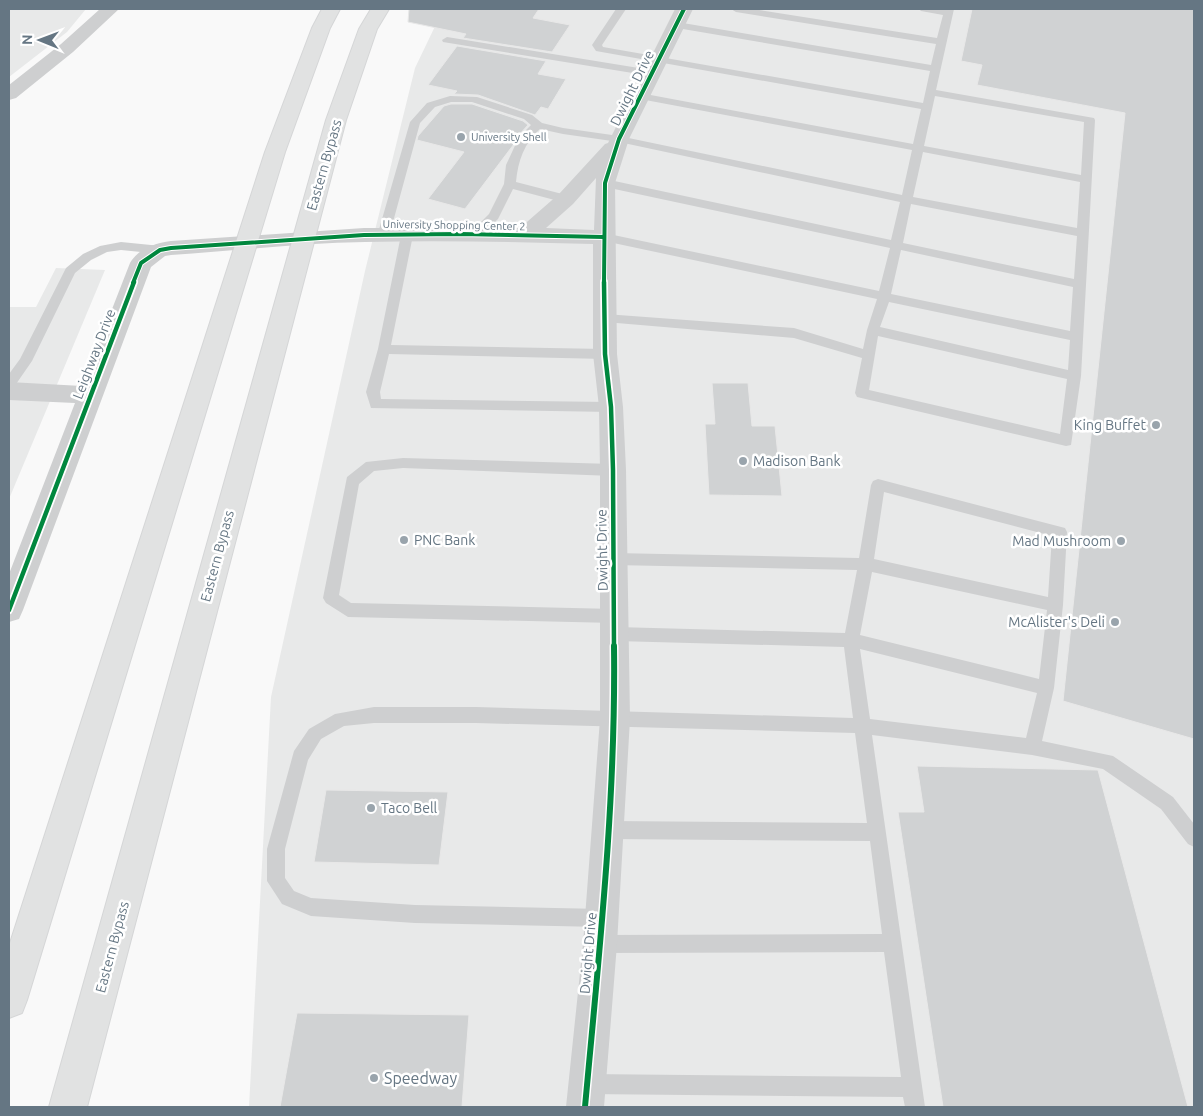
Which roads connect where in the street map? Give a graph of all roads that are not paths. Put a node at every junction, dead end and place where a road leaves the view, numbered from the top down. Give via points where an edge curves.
1 (110, 9) edge
2 (331, 9) edge
3 (380, 9) edge
4 (621, 9) edge
5 (736, 9) edge
6 (924, 9) edge
7 (948, 11) edge
8 (681, 17) edge
9 (447, 40) dead end
10 (942, 42) junction
11 (936, 69) junction
12 (650, 76) junction
13 (930, 92) junction
14 (9, 94) edge
15 (926, 107) junction
16 (538, 125) junction
17 (619, 140) junction
18 (917, 147) junction
19 (1085, 179) junction
20 (510, 184) junction
21 (605, 184) junction
22 (566, 199) junction
23 (905, 199) junction
24 (1081, 233) junction
25 (384, 234) junction
26 (475, 234) junction
27 (407, 235) junction
28 (525, 235) junction
29 (304, 236) junction
30 (604, 237) junction
31 (248, 242) junction
32 (896, 246) junction
33 (161, 250) junction
34 (1078, 284) junction
35 (884, 297) junction
36 (605, 318) junction
37 (873, 330) junction
38 (1076, 338) junction
39 (384, 349) junction
40 (605, 354) junction
41 (868, 355) junction
42 (1074, 376) junction
43 (9, 384) edge
44 (9, 391) edge
45 (90, 395) junction
46 (611, 407) junction
47 (613, 470) junction
48 (613, 559) junction
49 (866, 564) junction
50 (1056, 605) junction
51 (9, 606) edge
52 (615, 625) junction
53 (851, 640) junction
54 (1046, 688) junction
55 (615, 719) junction
56 (861, 726) junction
57 (1032, 747) junction
58 (609, 830) junction
59 (876, 832) junction
60 (1194, 838) edge
61 (602, 918) junction
62 (892, 943) junction
63 (600, 944) junction
64 (9, 1000) edge
65 (912, 1087) junction
66 (586, 1096) edge
67 (68, 1107) edge
68 (915, 1107) edge

1 - 14 street
2 - 31 main road via 275,152
3 - 29 main road, Eastern Bypass via 368,29 336,120
4 - 12 lane via 597,45
5 - 10 lane
6 - 7 lane
7 - 10 lane
8 - 11 lane
8 - 12 street, Dwight Drive
9 - 12 lane
10 - 11 lane
11 - 13 lane
12 - 15 lane
12 - 17 street, Dwight Drive
12 - 18 lane
13 - 15 lane
13 - 19 lane via 1090,120
15 - 18 lane
16 - 17 lane
16 - 20 lane via 524,138 512,165
16 - 25 lane via 528,117 473,100 450,99 431,104 415,122
17 - 21 street, Dwight Drive
17 - 22 street
17 - 23 lane
18 - 19 lane
18 - 23 lane
19 - 24 lane
20 - 22 lane
20 - 26 lane via 494,216
21 - 30 street, Dwight Drive
21 - 32 lane
22 - 28 street
23 - 24 lane
23 - 32 lane
24 - 34 lane
25 - 27 street, University Shopping Center 2
25 - 29 street, University Shopping Center 2
26 - 27 street, University Shopping Center 2
26 - 28 street, University Shopping Center 2
27 - 39 lane
28 - 30 street, University Shopping Center 2
29 - 31 street
29 - 67 main road, Eastern Bypass
30 - 35 lane
30 - 36 street, Dwight Drive
31 - 33 street
31 - 64 main road
32 - 34 lane
32 - 35 lane
33 - 43 lane via 121,246 104,249 87,257 70,271 25,361
33 - 45 street, Leighway Drive via 141,263
34 - 38 lane
35 - 37 lane
35 - 38 lane
36 - 40 street, Dwight Drive
36 - 41 lane via 794,333
37 - 41 lane
37 - 42 lane
38 - 42 lane
39 - 40 lane
39 - 46 lane via 373,392 376,404
40 - 46 street, Dwight Drive
41 - 42 lane via 862,393 1066,441
44 - 45 street
45 - 51 street, Leighway Drive
46 - 47 street, Dwight Drive
47 - 48 street, Dwight Drive
47 - 52 lane via 403,463 371,466 352,481 331,598 348,610
48 - 49 lane
48 - 52 street, Dwight Drive
49 - 50 lane
49 - 50 lane via 878,485 1060,532
49 - 53 lane
50 - 54 lane
52 - 53 lane
52 - 55 street, Dwight Drive
53 - 54 lane
53 - 56 lane
54 - 57 lane
55 - 56 lane
55 - 58 street, Dwight Drive
55 - 61 lane via 374,715 341,719 315,734 300,757 276,849 276,881 288,898 311,907 415,914
56 - 57 lane
56 - 59 lane
57 - 60 lane via 1107,762 1166,803
58 - 59 lane
58 - 61 street, Dwight Drive
59 - 62 lane
61 - 63 street, Dwight Drive
62 - 63 lane
62 - 65 lane
63 - 66 street, Dwight Drive
65 - 66 lane
65 - 68 lane

